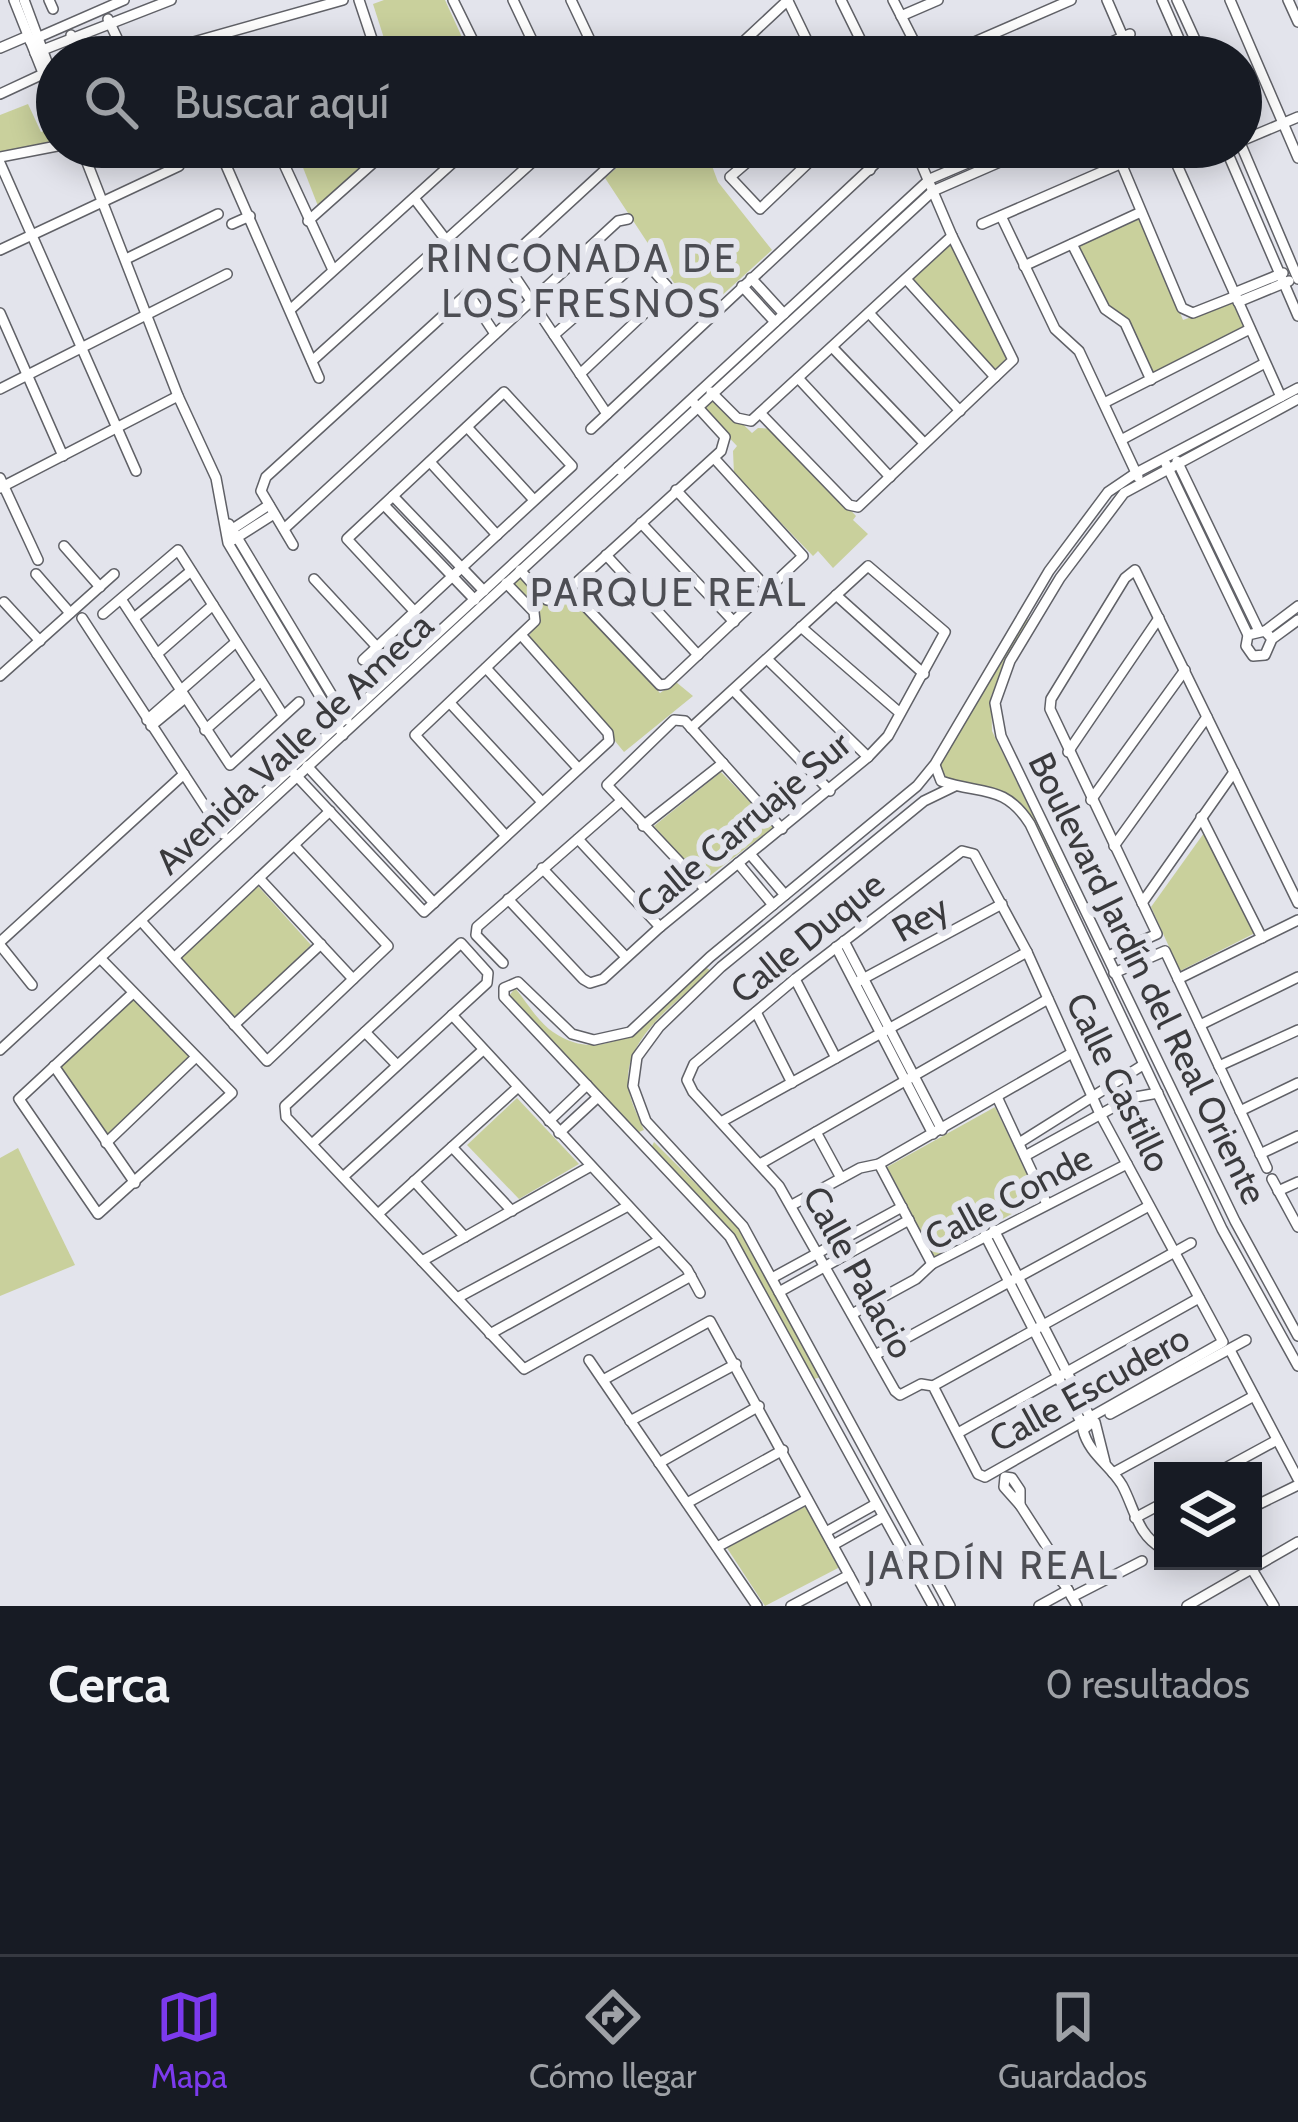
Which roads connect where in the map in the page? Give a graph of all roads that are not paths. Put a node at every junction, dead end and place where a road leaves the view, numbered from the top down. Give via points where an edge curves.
1 (14, 0) edge
2 (24, 0) edge
3 (124, 0) edge
4 (171, 0) edge
5 (343, 0) edge
6 (359, 0) edge
7 (453, 0) edge
8 (513, 0) edge
9 (571, 0) edge
10 (788, 0) edge
11 (841, 0) edge
12 (893, 0) edge
13 (938, 0) edge
14 (1071, 0) edge
15 (1106, 0) edge
16 (1162, 0) edge
17 (1178, 0) edge
18 (1230, 0) edge
19 (1288, 0) edge
20 (104, 8) junction
21 (901, 16) junction
22 (109, 21) junction
23 (1298, 22) edge
24 (66, 25) junction
25 (36, 36) edge
26 (36, 36) edge
27 (71, 36) edge
28 (76, 36) edge
29 (116, 36) edge
30 (230, 36) edge
31 (370, 36) edge
32 (471, 36) edge
33 (530, 36) edge
34 (588, 36) edge
35 (749, 36) edge
36 (804, 36) edge
37 (858, 36) edge
38 (911, 36) edge
39 (988, 36) edge
40 (1124, 36) edge
41 (1177, 36) edge
42 (1194, 36) edge
43 (1246, 36) edge
44 (31, 38) junction
45 (0, 48) edge
46 (36, 48) edge
47 (1262, 74) edge
48 (36, 77) edge
49 (0, 94) edge
50 (1298, 117) edge
51 (1283, 123) junction
52 (1262, 133) edge
53 (36, 151) edge
54 (1298, 158) edge
55 (0, 160) edge
56 (88, 168) edge
57 (175, 168) edge
58 (229, 168) edge
59 (285, 168) edge
60 (367, 168) edge
61 (447, 168) edge
62 (526, 168) edge
63 (607, 168) edge
64 (740, 168) edge
65 (803, 168) edge
66 (924, 168) edge
67 (965, 168) edge
68 (978, 168) edge
69 (1112, 168) edge
70 (1123, 168) edge
71 (1178, 168) edge
72 (1234, 168) edge
73 (1251, 168) edge
74 (870, 170) edge
75 (932, 185) junction
76 (414, 199) junction
77 (101, 204) junction
78 (1142, 212) junction
79 (218, 214) dead end
80 (250, 216) junction
81 (1001, 216) junction
82 (628, 219) dead end
83 (308, 220) junction
84 (232, 224) dead end
85 (982, 224) dead end
86 (32, 236) junction
87 (952, 236) junction
88 (446, 240) junction
89 (1072, 244) junction
90 (0, 250) edge
91 (126, 259) junction
92 (1024, 266) junction
93 (333, 270) junction
94 (227, 274) dead end
95 (1296, 275) edge
96 (906, 279) junction
97 (1282, 279) junction
98 (746, 282) junction
99 (1236, 297) junction
100 (531, 300) junction
101 (291, 308) junction
102 (0, 313) edge
103 (869, 313) junction
104 (145, 315) junction
105 (1298, 316) edge
106 (782, 321) junction
107 (1250, 329) junction
108 (495, 334) junction
109 (554, 335) junction
110 (832, 346) junction
111 (82, 347) junction
112 (312, 361) junction
113 (1265, 363) junction
114 (580, 374) junction
115 (26, 376) junction
116 (995, 377) junction
117 (319, 378) dead end
118 (798, 378) junction
119 (1151, 380) junction
120 (1298, 388) edge
121 (0, 389) edge
122 (709, 389) junction
123 (178, 396) junction
124 (1280, 398) junction
125 (1298, 399) edge
126 (694, 403) junction
127 (1104, 403) junction
128 (960, 410) junction
129 (760, 413) junction
130 (607, 414) junction
131 (466, 427) junction
132 (118, 428) junction
133 (591, 429) dead end
134 (1121, 440) junction
135 (924, 443) junction
136 (63, 456) junction
137 (714, 458) junction
138 (1170, 460) junction
139 (430, 462) junction
140 (621, 470) junction
141 (136, 471) dead end
142 (890, 477) junction
143 (1138, 477) junction
144 (1, 484) edge
145 (676, 490) junction
146 (389, 500) junction
147 (534, 500) junction
148 (1095, 508) junction
149 (272, 509) junction
150 (1106, 516) junction
151 (641, 523) junction
152 (284, 530) junction
153 (230, 532) junction
154 (497, 535) junction
155 (293, 545) dead end
156 (64, 546) dead end
157 (606, 555) junction
158 (38, 560) dead end
159 (520, 570) junction
160 (191, 571) junction
161 (457, 572) junction
162 (36, 574) dead end
163 (114, 574) dead end
164 (314, 579) dead end
165 (506, 583) junction
166 (100, 586) junction
167 (568, 589) junction
168 (770, 590) junction
169 (836, 595) junction
170 (479, 596) junction
171 (121, 598) junction
172 (4, 602) dead end
173 (213, 605) junction
174 (1298, 606) edge
175 (1025, 608) junction
176 (415, 612) junction
177 (104, 614) dead end
178 (76, 615) junction
179 (1038, 616) junction
180 (1159, 617) junction
181 (134, 619) junction
182 (1298, 620) edge
183 (734, 622) junction
184 (801, 627) junction
185 (1261, 633) junction
186 (522, 636) junction
187 (40, 641) junction
188 (236, 642) junction
189 (377, 647) junction
190 (157, 654) junction
191 (698, 655) junction
192 (0, 657) edge
193 (767, 659) junction
194 (362, 660) dead end
195 (10, 668) junction
196 (486, 668) junction
197 (1185, 670) junction
198 (923, 674) junction
199 (0, 676) edge
200 (261, 681) junction
201 (733, 690) junction
202 (183, 694) junction
203 (298, 702) dead end
204 (450, 703) junction
205 (900, 713) junction
206 (283, 716) junction
207 (1208, 717) junction
208 (149, 723) junction
209 (344, 727) junction
210 (691, 728) junction
211 (206, 730) junction
212 (1068, 752) junction
213 (868, 758) junction
214 (305, 763) junction
215 (723, 763) junction
216 (934, 764) junction
217 (578, 768) junction
218 (1234, 772) junction
219 (294, 773) junction
220 (184, 774) junction
221 (956, 786) junction
222 (830, 791) junction
223 (1091, 800) junction
224 (542, 802) junction
225 (620, 802) junction
226 (890, 809) junction
227 (330, 811) junction
228 (1201, 817) junction
229 (900, 821) junction
230 (643, 826) junction
231 (782, 829) junction
232 (506, 836) junction
233 (225, 837) junction
234 (578, 839) junction
235 (294, 845) junction
236 (1114, 846) junction
237 (962, 851) joint
238 (750, 854) junction
239 (738, 863) junction
240 (542, 868) junction
241 (1068, 874) junction
242 (259, 878) junction
243 (770, 878) junction
244 (1056, 879) junction
245 (759, 888) junction
246 (705, 890) junction
247 (785, 896) junction
248 (508, 899) junction
249 (434, 903) junction
250 (1142, 903) junction
251 (1298, 903) edge
252 (1002, 904) junction
253 (773, 905) junction
254 (1298, 920) edge
255 (140, 921) junction
256 (660, 927) junction
257 (1262, 938) junction
258 (0, 944) edge
259 (321, 944) junction
260 (840, 944) junction
261 (1124, 949) junction
262 (1027, 952) junction
263 (1108, 956) junction
264 (175, 957) junction
265 (710, 957) junction
266 (626, 958) junction
267 (100, 959) junction
268 (502, 963) dead end
269 (1132, 965) junction
270 (721, 967) junction
271 (1116, 972) junction
272 (1298, 977) edge
273 (1103, 978) junction
274 (353, 979) junction
275 (795, 979) junction
276 (1178, 980) junction
277 (859, 981) junction
278 (32, 985) dead end
279 (133, 993) junction
280 (1048, 999) junction
281 (756, 1012) junction
282 (452, 1016) junction
283 (234, 1025) junction
284 (1200, 1025) junction
285 (1298, 1030) edge
286 (885, 1031) junction
287 (365, 1032) junction
288 (0, 1050) edge
289 (483, 1050) junction
290 (1072, 1054) junction
291 (196, 1057) junction
292 (836, 1058) junction
293 (1143, 1065) junction
294 (54, 1066) junction
295 (397, 1066) junction
296 (1219, 1066) junction
297 (689, 1069) joint
298 (1130, 1076) junction
299 (910, 1078) junction
300 (792, 1083) junction
301 (1298, 1083) edge
302 (587, 1085) junction
303 (518, 1088) junction
304 (577, 1094) junction
305 (1158, 1094) junction
306 (1140, 1095) junction
307 (598, 1097) junction
308 (998, 1099) junction
309 (1092, 1099) junction
310 (587, 1107) junction
311 (1240, 1111) junction
312 (1100, 1114) junction
313 (549, 1121) junction
314 (721, 1122) junction
315 (653, 1130) junction
316 (816, 1132) junction
317 (937, 1132) junction
318 (559, 1133) junction
319 (1298, 1136) edge
320 (641, 1142) junction
321 (106, 1143) junction
322 (1018, 1143) junction
323 (312, 1144) junction
324 (452, 1147) junction
325 (1260, 1154) junction
326 (1024, 1156) junction
327 (760, 1164) junction
328 (879, 1164) junction
329 (1127, 1164) junction
330 (591, 1166) junction
331 (344, 1177) junction
332 (842, 1178) junction
333 (414, 1181) junction
334 (1298, 1182) edge
335 (135, 1183) junction
336 (1278, 1191) junction
337 (1221, 1192) junction
338 (1208, 1198) junction
339 (1046, 1202) junction
340 (792, 1205) junction
341 (628, 1206) junction
342 (1150, 1206) junction
343 (902, 1207) junction
344 (512, 1211) junction
345 (378, 1214) junction
346 (909, 1220) junction
347 (1298, 1227) edge
348 (989, 1233) junction
349 (465, 1237) junction
350 (660, 1240) junction
351 (1191, 1243) dead end
352 (818, 1253) junction
353 (1174, 1253) junction
354 (422, 1262) junction
355 (932, 1264) junction
356 (826, 1266) junction
357 (788, 1269) junction
358 (692, 1276) junction
359 (772, 1278) junction
360 (1014, 1280) junction
361 (795, 1283) junction
362 (779, 1292) junction
363 (700, 1293) dead end
364 (458, 1298) junction
365 (1199, 1298) junction
366 (852, 1314) junction
367 (1038, 1328) junction
368 (490, 1334) junction
369 (1298, 1336) edge
370 (1246, 1340) dead end
371 (1226, 1346) junction
372 (875, 1355) junction
373 (590, 1360) dead end
374 (736, 1364) junction
375 (1298, 1366) edge
376 (1062, 1374) junction
377 (603, 1380) junction
378 (829, 1383) junction
379 (934, 1386) junction
380 (814, 1391) junction
381 (1254, 1396) junction
382 (759, 1406) junction
383 (1089, 1420) junction
384 (630, 1421) junction
385 (958, 1432) junction
386 (1277, 1440) junction
387 (783, 1450) junction
388 (659, 1462) junction
389 (1237, 1462) edge
390 (1110, 1470) junction
391 (980, 1477) joint
392 (1298, 1482) edge
393 (807, 1499) junction
394 (687, 1503) junction
395 (1262, 1503) edge
396 (876, 1504) junction
397 (1021, 1505) dead end
398 (1154, 1508) edge
399 (860, 1513) junction
400 (884, 1517) junction
401 (1135, 1518) junction
402 (868, 1526) junction
403 (826, 1532) junction
404 (1298, 1542) edge
405 (1154, 1543) edge
406 (832, 1545) junction
407 (717, 1547) junction
408 (1262, 1559) edge
409 (1142, 1561) dead end
410 (1242, 1570) edge
411 (1253, 1570) edge
412 (848, 1575) junction
413 (1070, 1595) edge
414 (757, 1606) edge
415 (791, 1606) edge
416 (866, 1606) edge
417 (933, 1606) edge
418 (950, 1606) edge
419 (1039, 1606) edge
420 (1186, 1606) edge
421 (1274, 1606) edge

1 - 44 street
2 - 44 street
3 - 20 street
4 - 22 street
5 - 30 street
6 - 31 street
7 - 32 street
8 - 33 street
9 - 34 street
10 - 35 street
10 - 36 street
11 - 37 street
12 - 21 street
13 - 21 street
14 - 39 street
15 - 40 street
16 - 41 street
17 - 42 street
18 - 43 street
19 - 23 street
20 - 22 street
20 - 24 street
21 - 38 street
22 - 28 street
22 - 29 street
24 - 25 street
24 - 27 street
26 - 44 street
44 - 45 street
44 - 46 street
47 - 51 street
48 - 49 street
50 - 51 street
51 - 52 street
51 - 54 street
53 - 55 street
55 - 86 street
56 - 77 street
57 - 77 street
58 - 80 street
59 - 83 street
60 - 83 street
61 - 76 street
62 - 88 street
63 - 100 street via 505,262
64 - 65 street via 730,177 760,208
66 - 75 street
67 - 75 street, Avenida Valle de Ameca
68 - 75 street, Avenida Valle de Ameca
69 - 81 street
70 - 78 street
71 - 99 street
72 - 97 street
73 - 95 street
74 - 98 street
75 - 87 street
75 - 106 street, Avenida Valle de Ameca
76 - 88 street
76 - 93 street
77 - 86 street
77 - 91 street
78 - 89 street
78 - 99 street via 1182,308 1193,313
79 - 91 street
80 - 84 street
80 - 101 street
81 - 85 street
81 - 92 street
82 - 100 street
83 - 93 street
86 - 90 street
86 - 111 street
87 - 96 street
87 - 116 street via 1013,361
88 - 112 street
89 - 92 street
89 - 119 street via 1105,309 1125,323
91 - 104 street
92 - 127 street
93 - 101 street
94 - 104 street
95 - 97 street
96 - 103 street
96 - 116 street
97 - 99 street
97 - 105 street
98 - 106 street
98 - 130 street
99 - 107 street
100 - 108 street
100 - 109 street
101 - 112 street
102 - 115 street
103 - 110 street
103 - 128 street
104 - 111 street
104 - 123 street
106 - 122 street, Avenida Valle de Ameca
107 - 113 street
107 - 119 street
108 - 149 street via 468,293 266,476 261,491
108 - 152 street
109 - 114 street
109 - 114 street via 644,259 667,286
110 - 118 street
110 - 135 street
111 - 115 street
111 - 132 street
112 - 117 street
113 - 124 street
113 - 134 street
114 - 130 street
115 - 121 street
115 - 136 street
116 - 128 street
118 - 129 street
118 - 142 street
119 - 127 street
120 - 124 street
122 - 126 street, Avenida Valle de Ameca
122 - 129 street via 737,418
123 - 132 street
123 - 153 street via 216,478
124 - 138 street
125 - 138 street
126 - 137 street via 725,437
126 - 140 street, Avenida Valle de Ameca
127 - 134 street
128 - 135 street
129 - 142 street via 849,505
130 - 133 street
131 - 139 street
131 - 147 street
131 - 147 street via 504,392 572,466
132 - 136 street
132 - 141 street
134 - 143 street
135 - 142 street
136 - 144 street
137 - 145 street
137 - 168 street via 803,556
138 - 143 street
138 - 185 street
139 - 146 street
139 - 154 street
140 - 159 street, Avenida Valle de Ameca
140 - 170 street
143 - 148 street via 1116,485
143 - 150 street
144 - 158 street
145 - 151 street
145 - 168 street
146 - 161 street
146 - 176 street via 347,539
147 - 154 street
148 - 150 street
148 - 175 street
149 - 152 street
149 - 153 street
150 - 179 street
151 - 157 street
151 - 183 street
152 - 155 street
153 - 209 street
154 - 161 street
156 - 166 street
157 - 167 street
157 - 191 street
159 - 165 street, Avenida Valle de Ameca
159 - 167 street via 552,602
160 - 171 street via 178,550
160 - 173 street
160 - 181 street
161 - 170 street
161 - 176 street
162 - 178 street
163 - 166 street
164 - 189 street
165 - 186 street via 536,616
165 - 209 street, Avenida Valle de Ameca
166 - 178 street
167 - 191 street via 663,686
168 - 183 street
169 - 184 street
169 - 198 street
169 - 198 street, Calle Carruaje Sur via 872,568 941,626 945,638
170 - 209 street
171 - 177 street
171 - 181 street
172 - 187 street
173 - 188 street
173 - 190 street
174 - 185 street
175 - 179 street
175 - 216 street
176 - 189 street
178 - 187 street
178 - 208 street
179 - 241 street, Boulevard Jardín del Real Oriente via 995,703 1001,736
180 - 197 street
180 - 212 street
180 - 212 street via 1138,572 1125,578 1051,699
181 - 190 street
182 - 185 street
183 - 191 street
184 - 193 street
184 - 205 street
186 - 196 street
186 - 217 street via 610,736
187 - 195 street
188 - 200 street
188 - 202 street
189 - 194 street
190 - 202 street
192 - 195 street
193 - 201 street
193 - 213 street
195 - 199 street
196 - 204 street
196 - 217 street
197 - 207 street
197 - 223 street
198 - 205 street, Calle Carruaje Sur
200 - 206 street
200 - 211 street
201 - 210 street
201 - 222 street
202 - 208 street
202 - 211 street
203 - 206 street
204 - 224 street
204 - 232 street via 416,735
205 - 213 street, Calle Carruaje Sur
206 - 211 street via 230,765
207 - 218 street
207 - 236 street
208 - 220 street
209 - 214 street, Avenida Valle de Ameca
210 - 215 street
210 - 225 street via 680,718 607,785
212 - 223 street
213 - 222 street, Calle Carruaje Sur
214 - 219 street, Avenida Valle de Ameca
214 - 249 street
215 - 230 street
215 - 231 street
216 - 221 street, Boulevard Jardín del Real Oriente via 941,781
216 - 226 street
217 - 224 street
218 - 228 street
218 - 251 street
219 - 227 street
219 - 233 street, Avenida Valle de Ameca
220 - 233 street
220 - 258 street
221 - 229 street
221 - 244 street, Boulevard Jardín del Real Oriente via 986,789 1019,807
222 - 231 street, Calle Carruaje Sur
223 - 236 street
224 - 232 street
225 - 230 street
225 - 234 street
226 - 229 street
226 - 247 street
227 - 235 street
227 - 249 street via 424,912
228 - 250 street
228 - 257 street
229 - 270 street
230 - 246 street
231 - 238 street, Calle Carruaje Sur
232 - 249 street
233 - 255 street, Avenida Valle de Ameca
234 - 240 street
234 - 256 street
235 - 242 street
235 - 274 street via 388,946
236 - 250 street
237 - 252 street, Calle Castillo via 974,854
237 - 260 street, Calle Duque
238 - 239 street, Calle Carruaje Sur
238 - 243 street
239 - 245 street
239 - 246 street, Calle Carruaje Sur
240 - 248 street
240 - 266 street
241 - 244 street
241 - 263 street, Boulevard Jardín del Real Oriente
242 - 259 street
242 - 264 street
243 - 245 street
243 - 247 street
244 - 273 street, Boulevard Jardín del Real Oriente
245 - 253 street
246 - 256 street, Calle Carruaje Sur
247 - 253 street
248 - 266 street, Calle Carruaje Sur via 590,983
248 - 268 street via 475,931
250 - 261 street via 1157,934
252 - 262 street, Calle Castillo
252 - 277 street, Rey
253 - 265 street
254 - 257 street
255 - 264 street
255 - 267 street, Avenida Valle de Ameca
256 - 266 street, Calle Carruaje Sur
257 - 276 street
258 - 278 street
259 - 274 street
259 - 283 street
260 - 275 street, Calle Duque
260 - 277 street
261 - 263 street
261 - 269 street
262 - 280 street, Calle Castillo
262 - 286 street
263 - 271 street, Boulevard Jardín del Real Oriente
264 - 283 street
265 - 270 street
265 - 302 street via 630,1032 605,1040 572,1034 518,982 507,984 504,997
267 - 279 street
267 - 288 street, Avenida Valle de Ameca
269 - 271 street
269 - 276 street via 1165,951
270 - 315 street via 637,1057 635,1101
271 - 273 street
271 - 337 street, Boulevard Jardín del Real Oriente
272 - 284 street
273 - 293 street, Boulevard Jardín del Real Oriente
274 - 283 street via 267,1061
275 - 281 street, Calle Duque
275 - 292 street
276 - 284 street
277 - 286 street
279 - 291 street
279 - 294 street
280 - 290 street, Calle Castillo
280 - 299 street
281 - 297 street, Calle Duque
281 - 300 street
282 - 287 street via 489,978 461,943
282 - 289 street
282 - 295 street
284 - 296 street
285 - 296 street
286 - 292 street
286 - 299 street
287 - 295 street
287 - 323 street via 285,1106
289 - 303 street
289 - 331 street
290 - 308 street
290 - 309 street, Calle Castillo
291 - 321 street
291 - 335 street via 232,1093
292 - 300 street
293 - 298 street
293 - 305 street, Boulevard Jardín del Real Oriente
294 - 321 street
294 - 335 street via 19,1099 98,1214
295 - 323 street
296 - 311 street
297 - 314 street, Calle Palacio via 689,1087
298 - 306 street
298 - 309 street
299 - 316 street
299 - 317 street
300 - 314 street
301 - 311 street
302 - 304 street
302 - 307 street
303 - 313 street
303 - 324 street
304 - 310 street
304 - 313 street
305 - 306 street
305 - 338 street, Boulevard Jardín del Real Oriente
306 - 312 street
307 - 310 street
307 - 320 street
308 - 317 street
308 - 322 street
309 - 312 street, Calle Castillo
309 - 322 street
310 - 318 street
311 - 325 street
312 - 326 street
312 - 329 street, Calle Castillo
313 - 318 street
314 - 327 street, Calle Palacio
315 - 320 street
315 - 359 street via 742,1226
316 - 327 street
316 - 332 street
317 - 328 street
318 - 330 street
319 - 325 street
320 - 380 street via 730,1237
321 - 335 street
322 - 326 street
323 - 331 street
324 - 333 street
324 - 344 street
325 - 336 street
326 - 339 street
327 - 340 street, Calle Palacio
328 - 332 street
328 - 343 street
329 - 339 street, Calle Conde
329 - 342 street, Calle Castillo
330 - 341 street
330 - 344 street
331 - 345 street
332 - 340 street
333 - 345 street
333 - 349 street
334 - 336 street
336 - 347 street
337 - 338 street
337 - 369 street, Boulevard Jardín del Real Oriente
338 - 375 street, Boulevard Jardín del Real Oriente
339 - 348 street, Calle Conde
340 - 352 street, Calle Palacio
341 - 350 street
341 - 364 street
342 - 353 street, Calle Castillo
342 - 360 street
343 - 346 street
343 - 352 street
344 - 349 street
345 - 354 street
346 - 355 street
346 - 356 street
348 - 355 street, Calle Conde
348 - 360 street
349 - 354 street
350 - 358 street
350 - 368 street
351 - 353 street
352 - 356 street, Calle Palacio
352 - 357 street
353 - 365 street, Calle Castillo
353 - 367 street
354 - 364 street
355 - 366 street, Calle Conde
356 - 361 street
356 - 366 street, Calle Palacio
357 - 359 street
357 - 361 street
358 - 363 street
358 - 368 street via 529,1367
359 - 362 street
360 - 367 street
360 - 372 street
361 - 362 street
362 - 378 street
364 - 368 street
365 - 371 street, Calle Castillo
365 - 376 street
366 - 372 street, Calle Palacio
367 - 376 street
367 - 379 street
370 - 371 street, Calle Escudero
371 - 381 street, Calle Castillo
371 - 383 street, Calle Escudero
372 - 379 street, Calle Palacio via 897,1394
373 - 377 street
374 - 377 street via 710,1321
374 - 382 street
374 - 384 street
376 - 383 street
376 - 385 street
377 - 384 street
378 - 380 street
378 - 418 street
379 - 385 street, Calle Palacio
380 - 396 street
381 - 386 street, Calle Castillo
381 - 390 street
382 - 387 street
382 - 388 street
383 - 390 street via 1083,1433
383 - 391 street, Calle Escudero
384 - 388 street
385 - 391 street, Calle Palacio
386 - 389 street
386 - 392 street, Calle Castillo
387 - 393 street
387 - 394 street
388 - 394 street
390 - 401 street
392 - 395 street
393 - 403 street
393 - 407 street
394 - 407 street
396 - 399 street
396 - 400 street
397 - 413 street
398 - 401 street
399 - 402 street
399 - 403 street
400 - 402 street
400 - 417 street
401 - 405 street
402 - 406 street
403 - 406 street
404 - 408 street
406 - 412 street
407 - 414 street
409 - 413 street
410 - 420 street
411 - 421 street
412 - 415 street
412 - 416 street
413 - 419 street

